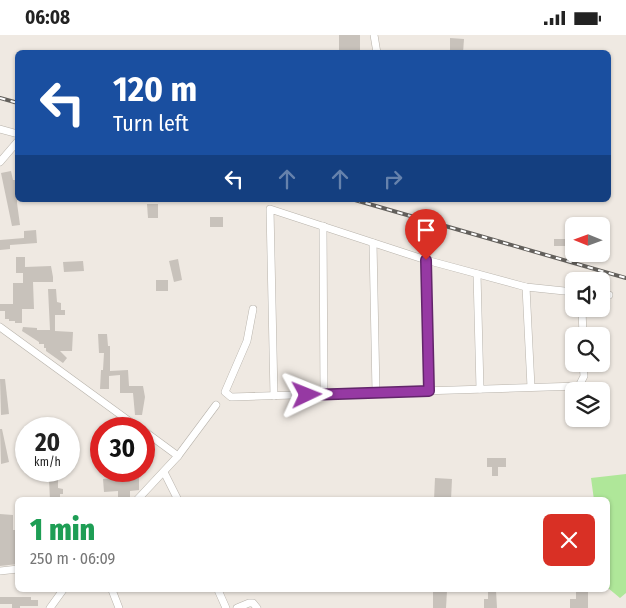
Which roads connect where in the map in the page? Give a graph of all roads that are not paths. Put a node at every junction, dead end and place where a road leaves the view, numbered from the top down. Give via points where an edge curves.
1 (374, 35) edge
2 (376, 50) edge
3 (0, 129) edge
4 (15, 132) edge
5 (15, 144) edge
6 (0, 162) edge
7 (323, 226) junction
8 (373, 243) junction
9 (426, 260) junction
10 (477, 274) junction
11 (526, 287) junction
12 (565, 291) edge
13 (253, 309) dead end
14 (0, 327) edge
15 (584, 372) edge
16 (531, 387) junction
17 (480, 389) junction
18 (429, 391) junction
19 (376, 393) junction
20 (324, 394) junction
21 (274, 396) junction
22 (216, 405) dead end
23 (124, 417) edge
24 (155, 439) edge
25 (178, 456) junction
26 (164, 472) junction
27 (141, 497) edge
28 (176, 497) edge
29 (15, 569) edge
30 (0, 571) edge
31 (62, 592) edge
32 (113, 592) edge
33 (219, 592) edge
34 (50, 608) edge
35 (119, 608) edge
36 (226, 608) edge
37 (237, 608) edge
38 (257, 608) edge

1 - 2 street
3 - 4 street
5 - 6 street
7 - 8 street
7 - 20 street
7 - 21 street via 270,209
8 - 9 street
8 - 19 street
9 - 10 street
9 - 18 street
10 - 11 street
10 - 17 street
11 - 12 street
11 - 16 street
13 - 21 street via 247,341 225,392 231,397
14 - 23 street
15 - 16 street via 580,386
16 - 17 street
17 - 18 street
18 - 19 street
19 - 20 street
20 - 21 street
22 - 25 street
24 - 25 street
25 - 26 street
26 - 27 street
26 - 28 street
29 - 30 street
31 - 34 street
32 - 35 street
33 - 36 street
37 - 38 street via 249,603

